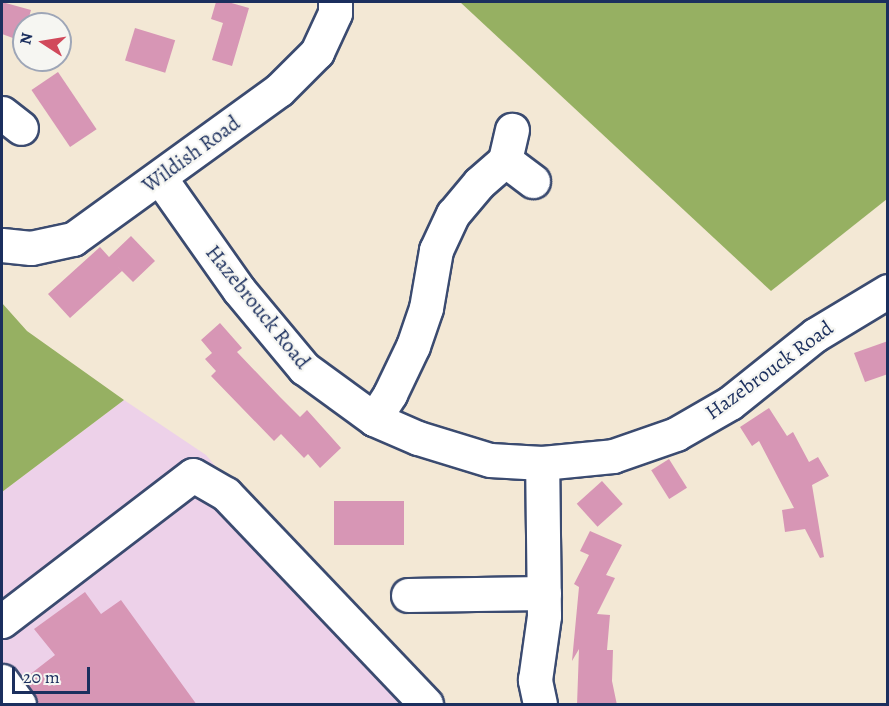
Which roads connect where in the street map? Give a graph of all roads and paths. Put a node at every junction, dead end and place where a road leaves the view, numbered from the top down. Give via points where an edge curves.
1 (335, 2) edge
2 (160, 178) junction
3 (533, 182) dead end
4 (2, 245) edge
5 (888, 291) edge
6 (374, 418) junction
7 (542, 463) junction
8 (544, 593) junction
9 (408, 595) dead end
10 (2, 621) edge
11 (2, 681) edge
12 (19, 705) edge
13 (426, 705) edge
14 (540, 705) edge

1 - 2 street, Wildish Road via 335,13 317,52 287,83
2 - 4 street, Wildish Road via 73,239 31,248
2 - 6 street, Hazebrouck Road via 239,290 304,368
3 - 6 street via 508,145 453,214 436,250 426,308 413,346
5 - 7 street, Hazebrouck Road via 815,335 730,403 676,434 614,456
6 - 7 street, Hazebrouck Road via 418,438 490,460
7 - 8 street
8 - 9 street
8 - 14 street via 535,680
10 - 13 street via 193,475 226,494
11 - 12 street

